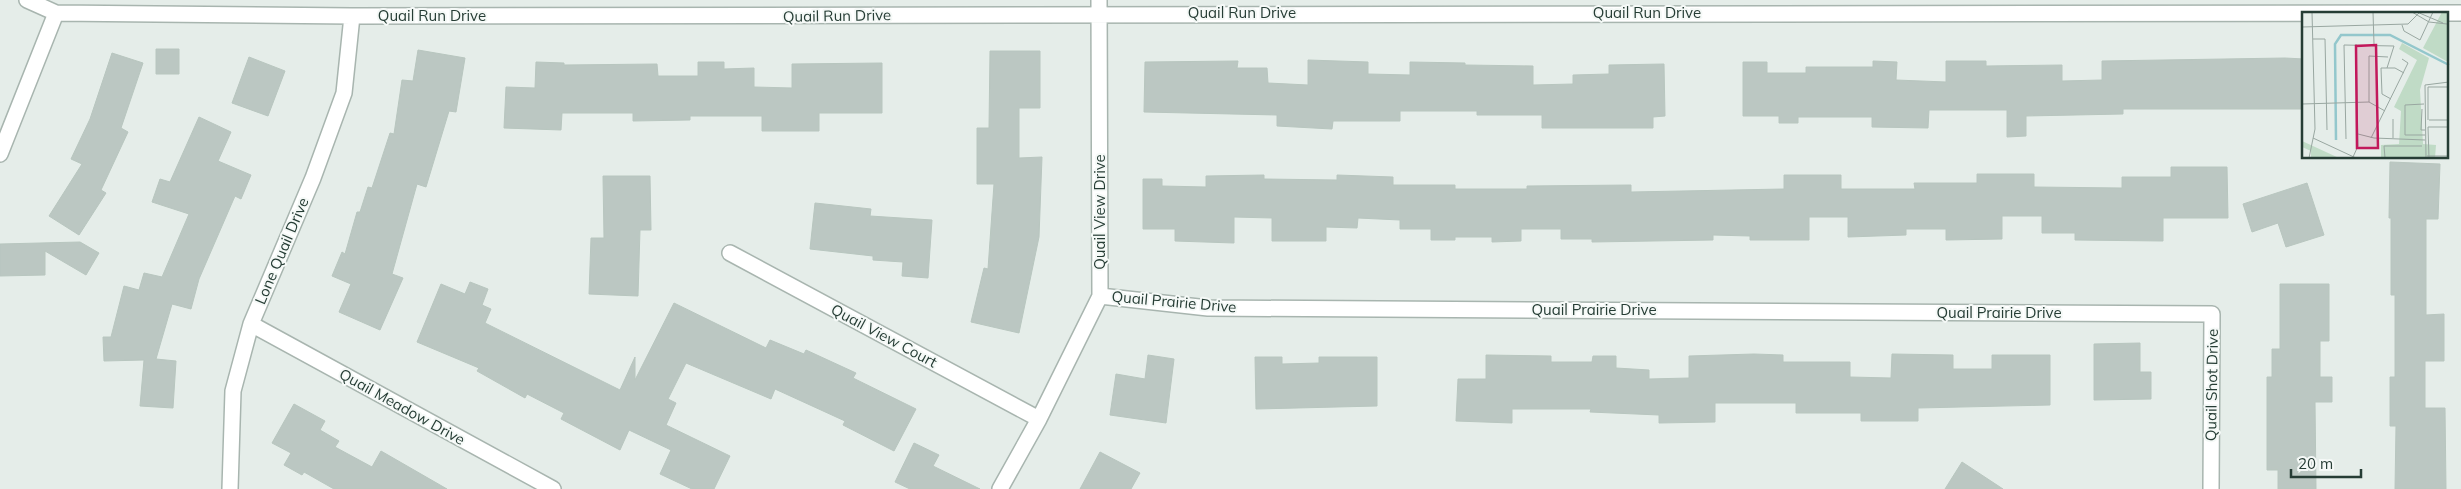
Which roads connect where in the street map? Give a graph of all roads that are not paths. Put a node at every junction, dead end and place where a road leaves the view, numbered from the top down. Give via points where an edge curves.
1 (27, 0) edge
2 (1099, 7) edge
3 (2461, 12) edge
4 (56, 13) junction
5 (352, 16) junction
6 (0, 154) edge
7 (730, 252) dead end
8 (1100, 296) junction
9 (2089, 313) joint
10 (252, 324) junction
11 (1039, 419) junction
12 (230, 489) edge
13 (553, 489) edge
14 (1000, 489) edge
15 (2211, 489) edge

1 - 4 street, Quail Run Drive
2 - 3 street, Quail Run Drive
2 - 5 street, Quail Run Drive via 746,17
2 - 8 street, Quail View Drive
4 - 5 street, Quail Run Drive
4 - 6 street
5 - 10 street, Lone Quail Drive via 344,93 313,178
7 - 11 street, Quail View Court
8 - 9 street, Quail Prairie Drive via 1208,308
8 - 11 street, Quail View Drive
9 - 15 street, Quail Shot Drive via 2212,314
10 - 12 street, Lone Quail Drive via 233,390
10 - 13 street, Quail Meadow Drive
11 - 14 street, Quail View Drive

